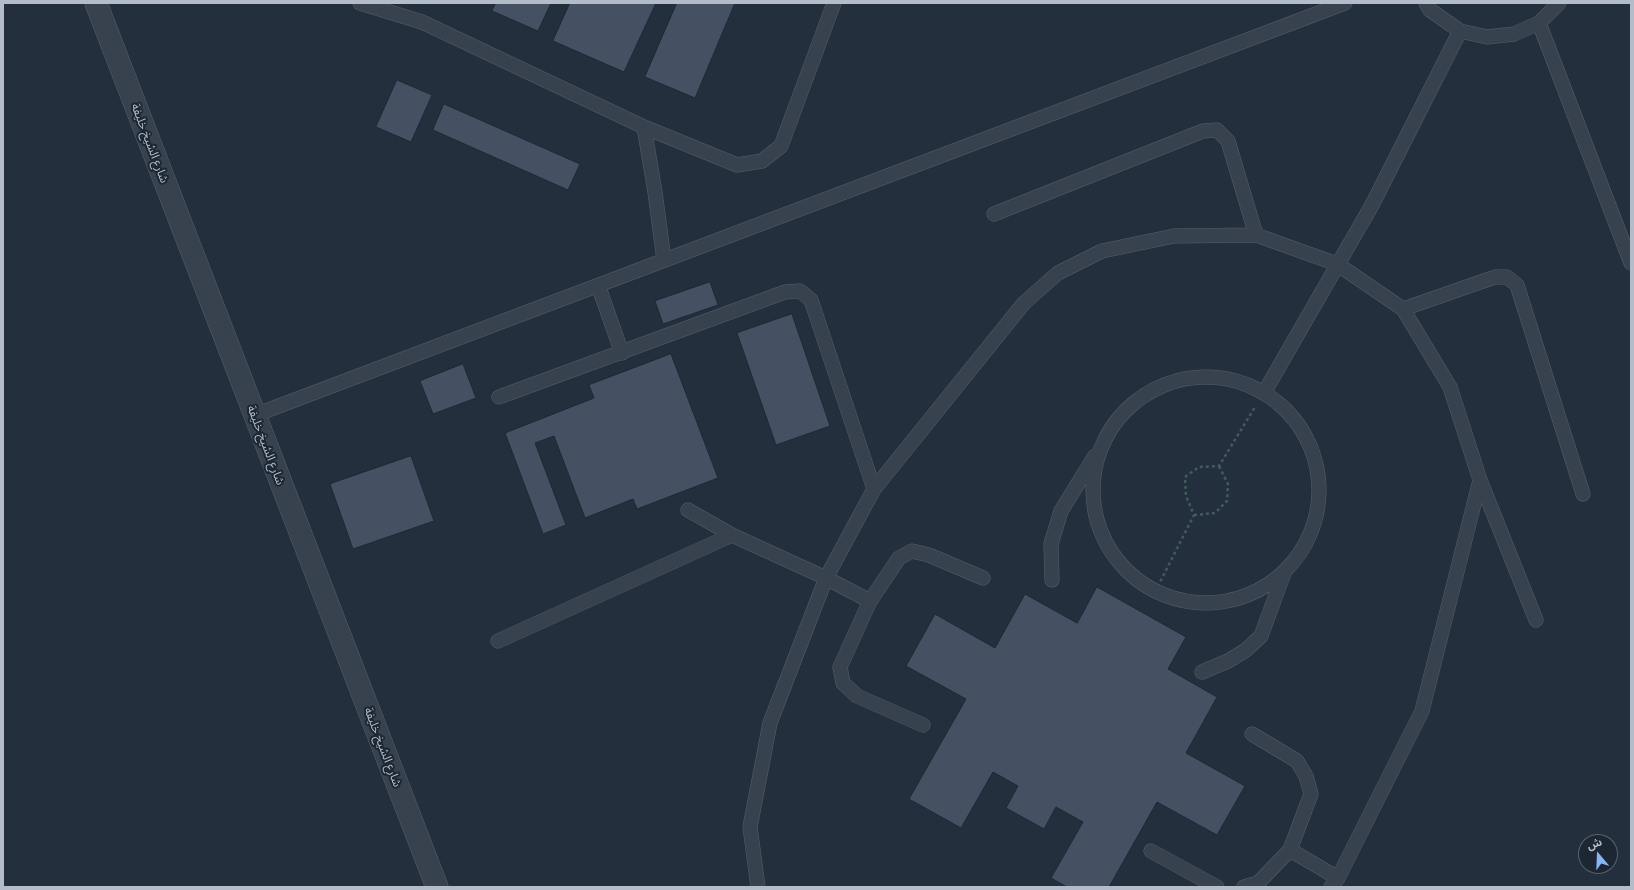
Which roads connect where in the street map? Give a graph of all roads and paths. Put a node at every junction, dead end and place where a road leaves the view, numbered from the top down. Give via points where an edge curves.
1 (96, 3) edge
2 (360, 3) edge
3 (834, 3) edge
4 (1344, 3) edge
5 (1426, 3) edge
6 (1559, 3) edge
7 (1539, 23) junction
8 (1460, 31) junction
9 (644, 127) junction
10 (994, 214) dead end
11 (1256, 235) junction
12 (664, 260) junction
13 (1631, 263) edge
14 (1337, 264) junction
15 (598, 285) junction
16 (1404, 309) junction
17 (622, 353) junction
18 (1265, 391) junction
19 (499, 397) dead end
20 (255, 416) junction
21 (1099, 449) junction
22 (1219, 466) junction
23 (1480, 480) junction
24 (874, 489) junction
25 (1583, 494) dead end
26 (688, 510) dead end
27 (1194, 515) junction
28 (732, 535) junction
29 (1284, 573) junction
30 (826, 578) junction
31 (983, 578) dead end
32 (1052, 580) dead end
33 (1155, 592) junction
34 (870, 601) junction
35 (1536, 620) dead end
36 (498, 641) dead end
37 (1202, 672) dead end
38 (923, 725) dead end
39 (1252, 734) dead end
40 (1290, 850) junction
41 (1151, 851) dead end
42 (1335, 882) edge
43 (437, 887) edge
44 (758, 887) edge
45 (1217, 887) edge
46 (1244, 887) edge

1 - 20 street, شارع الشيخ خليفة
2 - 9 lane via 422,22
3 - 9 lane via 780,146 762,161 737,165
4 - 12 lane
5 - 8 lane via 1430,10
6 - 7 lane
7 - 8 lane via 1514,34 1487,37
7 - 13 lane
8 - 14 lane via 1372,204
9 - 12 lane
10 - 11 lane via 1203,131 1217,130 1228,141
11 - 14 lane
11 - 24 lane via 1174,236 1102,251 1058,273 1024,303
12 - 15 lane
14 - 16 lane
14 - 18 lane
15 - 17 lane
15 - 20 lane
16 - 23 lane via 1450,387
16 - 25 lane via 1495,277 1507,277 1517,285
17 - 19 lane
17 - 24 lane via 785,292 800,291 811,300
18 - 21 lane via 1218,376 1169,382 1127,408
18 - 22 path
18 - 29 lane via 1303,428 1320,477 1313,529
20 - 43 street, شارع الشيخ خليفة
21 - 32 lane via 1061,511 1051,544
21 - 33 lane via 1092,490 1099,531 1122,566
22 - 27 path via 1228,484 1227,501 1215,513
22 - 27 path via 1199,466 1185,477 1186,496
23 - 35 lane
23 - 42 lane via 1422,711
24 - 30 lane
26 - 28 lane
27 - 33 path
28 - 30 lane
28 - 36 lane
29 - 33 lane via 1244,597 1199,603
29 - 37 lane via 1261,636 1246,650 1228,661
30 - 34 lane
30 - 44 lane via 770,723 750,827
31 - 34 lane via 929,555 912,552 899,558
34 - 38 lane via 840,667 843,683 857,696
39 - 40 lane via 1297,761 1306,776 1311,794
40 - 42 lane
40 - 46 lane via 1258,883
41 - 45 lane

